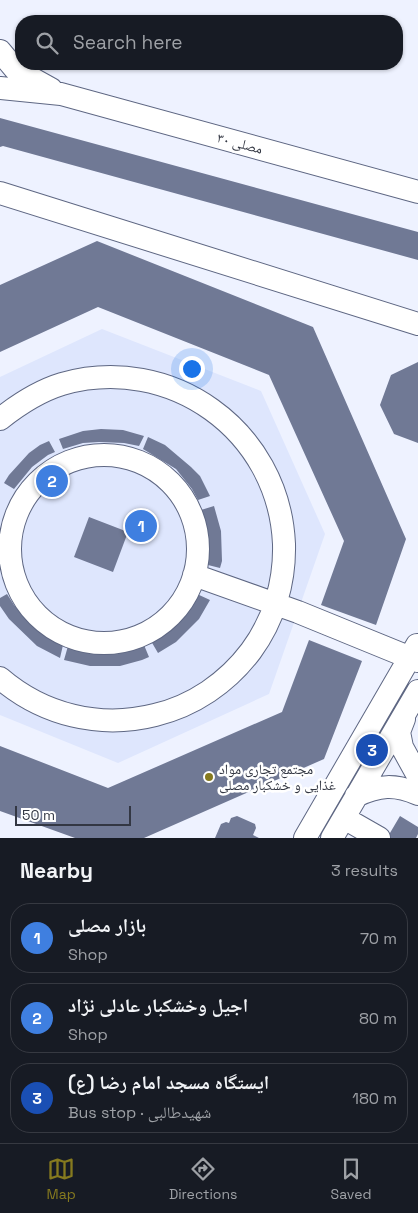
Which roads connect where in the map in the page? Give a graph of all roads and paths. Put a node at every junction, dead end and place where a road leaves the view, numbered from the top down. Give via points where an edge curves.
1 (0, 51) edge
2 (15, 69) edge
3 (17, 70) edge
4 (0, 88) edge
5 (61, 94) junction
6 (418, 192) edge
7 (0, 193) edge
8 (418, 324) edge
9 (0, 419) edge
10 (10, 505) edge
11 (194, 575) junction
12 (275, 605) junction
13 (415, 654) edge
14 (0, 678) edge
15 (418, 692) edge
16 (406, 711) junction
17 (418, 776) edge
18 (418, 794) edge
19 (356, 796) junction
20 (344, 818) junction
21 (305, 838) edge
22 (332, 838) edge
23 (379, 838) edge

1 - 2 street
3 - 5 street
4 - 5 street
5 - 6 street, مصلی ۳۰
7 - 8 street
9 - 12 street via 25,401 60,385 106,377 168,386 216,412 249,445 265,472 279,508 284,555
10 - 11 street via 56,468 84,456 115,455 145,464 170,482 189,508 198,538
10 - 11 street via 16,514 9,544 13,575 26,602 47,625 75,639 106,644 137,638 164,622 185,599
11 - 12 street
12 - 13 street
12 - 14 street via 256,643 231,673 207,693 165,713 119,721 72,716 29,698
13 - 21 street
15 - 16 street
16 - 17 street via 399,732 402,747
16 - 19 street
18 - 19 street via 404,788 386,787 370,789
19 - 20 street
20 - 22 street
20 - 23 street

